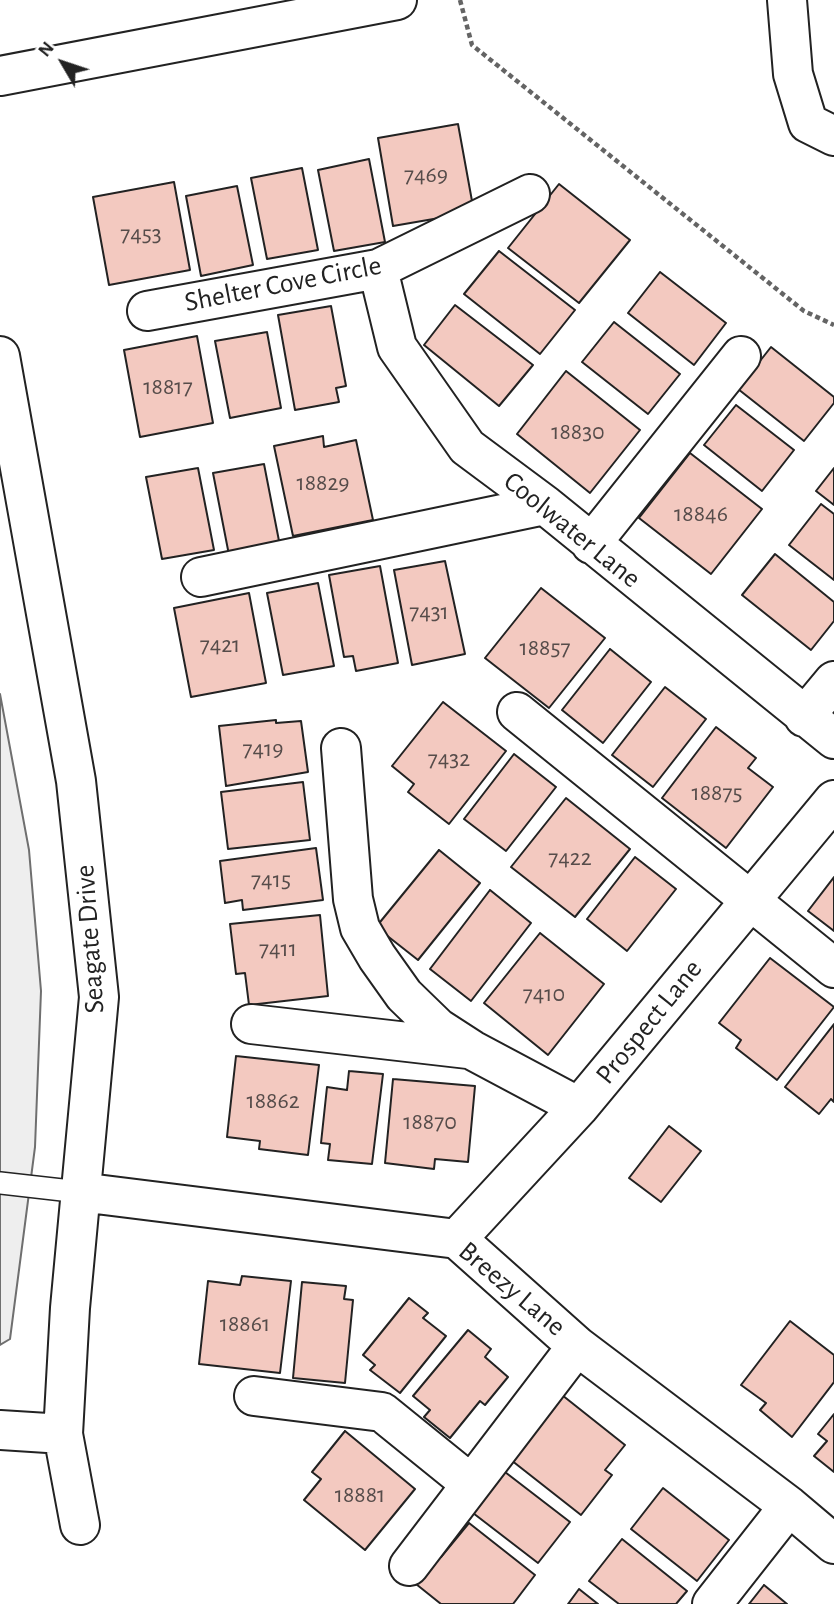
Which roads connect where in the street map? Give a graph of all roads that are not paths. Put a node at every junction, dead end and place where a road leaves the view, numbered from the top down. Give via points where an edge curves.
1 (397, 0) edge
2 (787, 0) edge
3 (0, 76) edge
4 (834, 136) edge
5 (530, 194) dead end
6 (379, 269) junction
7 (147, 311) dead end
8 (0, 356) edge
9 (741, 356) dead end
10 (545, 505) junction
11 (591, 544) junction
12 (201, 578) dead end
13 (834, 681) edge
14 (517, 712) dead end
15 (804, 717) junction
16 (834, 740) edge
17 (341, 748) dead end
18 (834, 800) edge
19 (750, 899) junction
20 (834, 968) edge
21 (251, 1024) dead end
22 (472, 1050) junction
23 (579, 1107) junction
24 (0, 1183) edge
25 (80, 1192) junction
26 (457, 1239) junction
27 (578, 1346) junction
28 (254, 1396) dead end
29 (0, 1430) edge
30 (63, 1434) junction
31 (471, 1484) junction
32 (789, 1506) junction
33 (80, 1525) dead end
34 (834, 1544) edge
35 (409, 1566) dead end
36 (712, 1604) edge

1 - 3 street
2 - 4 street via 793,74 808,123
5 - 6 street, Shelter Cove Circle
6 - 7 street, Shelter Cove Circle
6 - 10 street, Coolwater Lane via 397,347 467,447
8 - 25 street, Seagate Drive via 76,780 99,997
9 - 11 street
10 - 11 street, Coolwater Lane
10 - 12 street
11 - 15 street, Coolwater Lane
13 - 15 street
14 - 19 street
15 - 16 street, Coolwater Lane
17 - 22 street via 353,899 360,928 404,995 438,1028
18 - 19 street, Prospect Lane
19 - 20 street
19 - 23 street, Prospect Lane
21 - 22 street
22 - 23 street
23 - 26 street, Prospect Lane
24 - 25 lane
25 - 26 street, Breezy Lane
25 - 30 street, Seagate Drive
26 - 27 street, Breezy Lane
27 - 31 street
27 - 32 street, Breezy Lane
28 - 31 street via 382,1412
29 - 30 street
30 - 33 street, Seagate Drive
31 - 35 street
32 - 34 street, Breezy Lane
32 - 36 street

